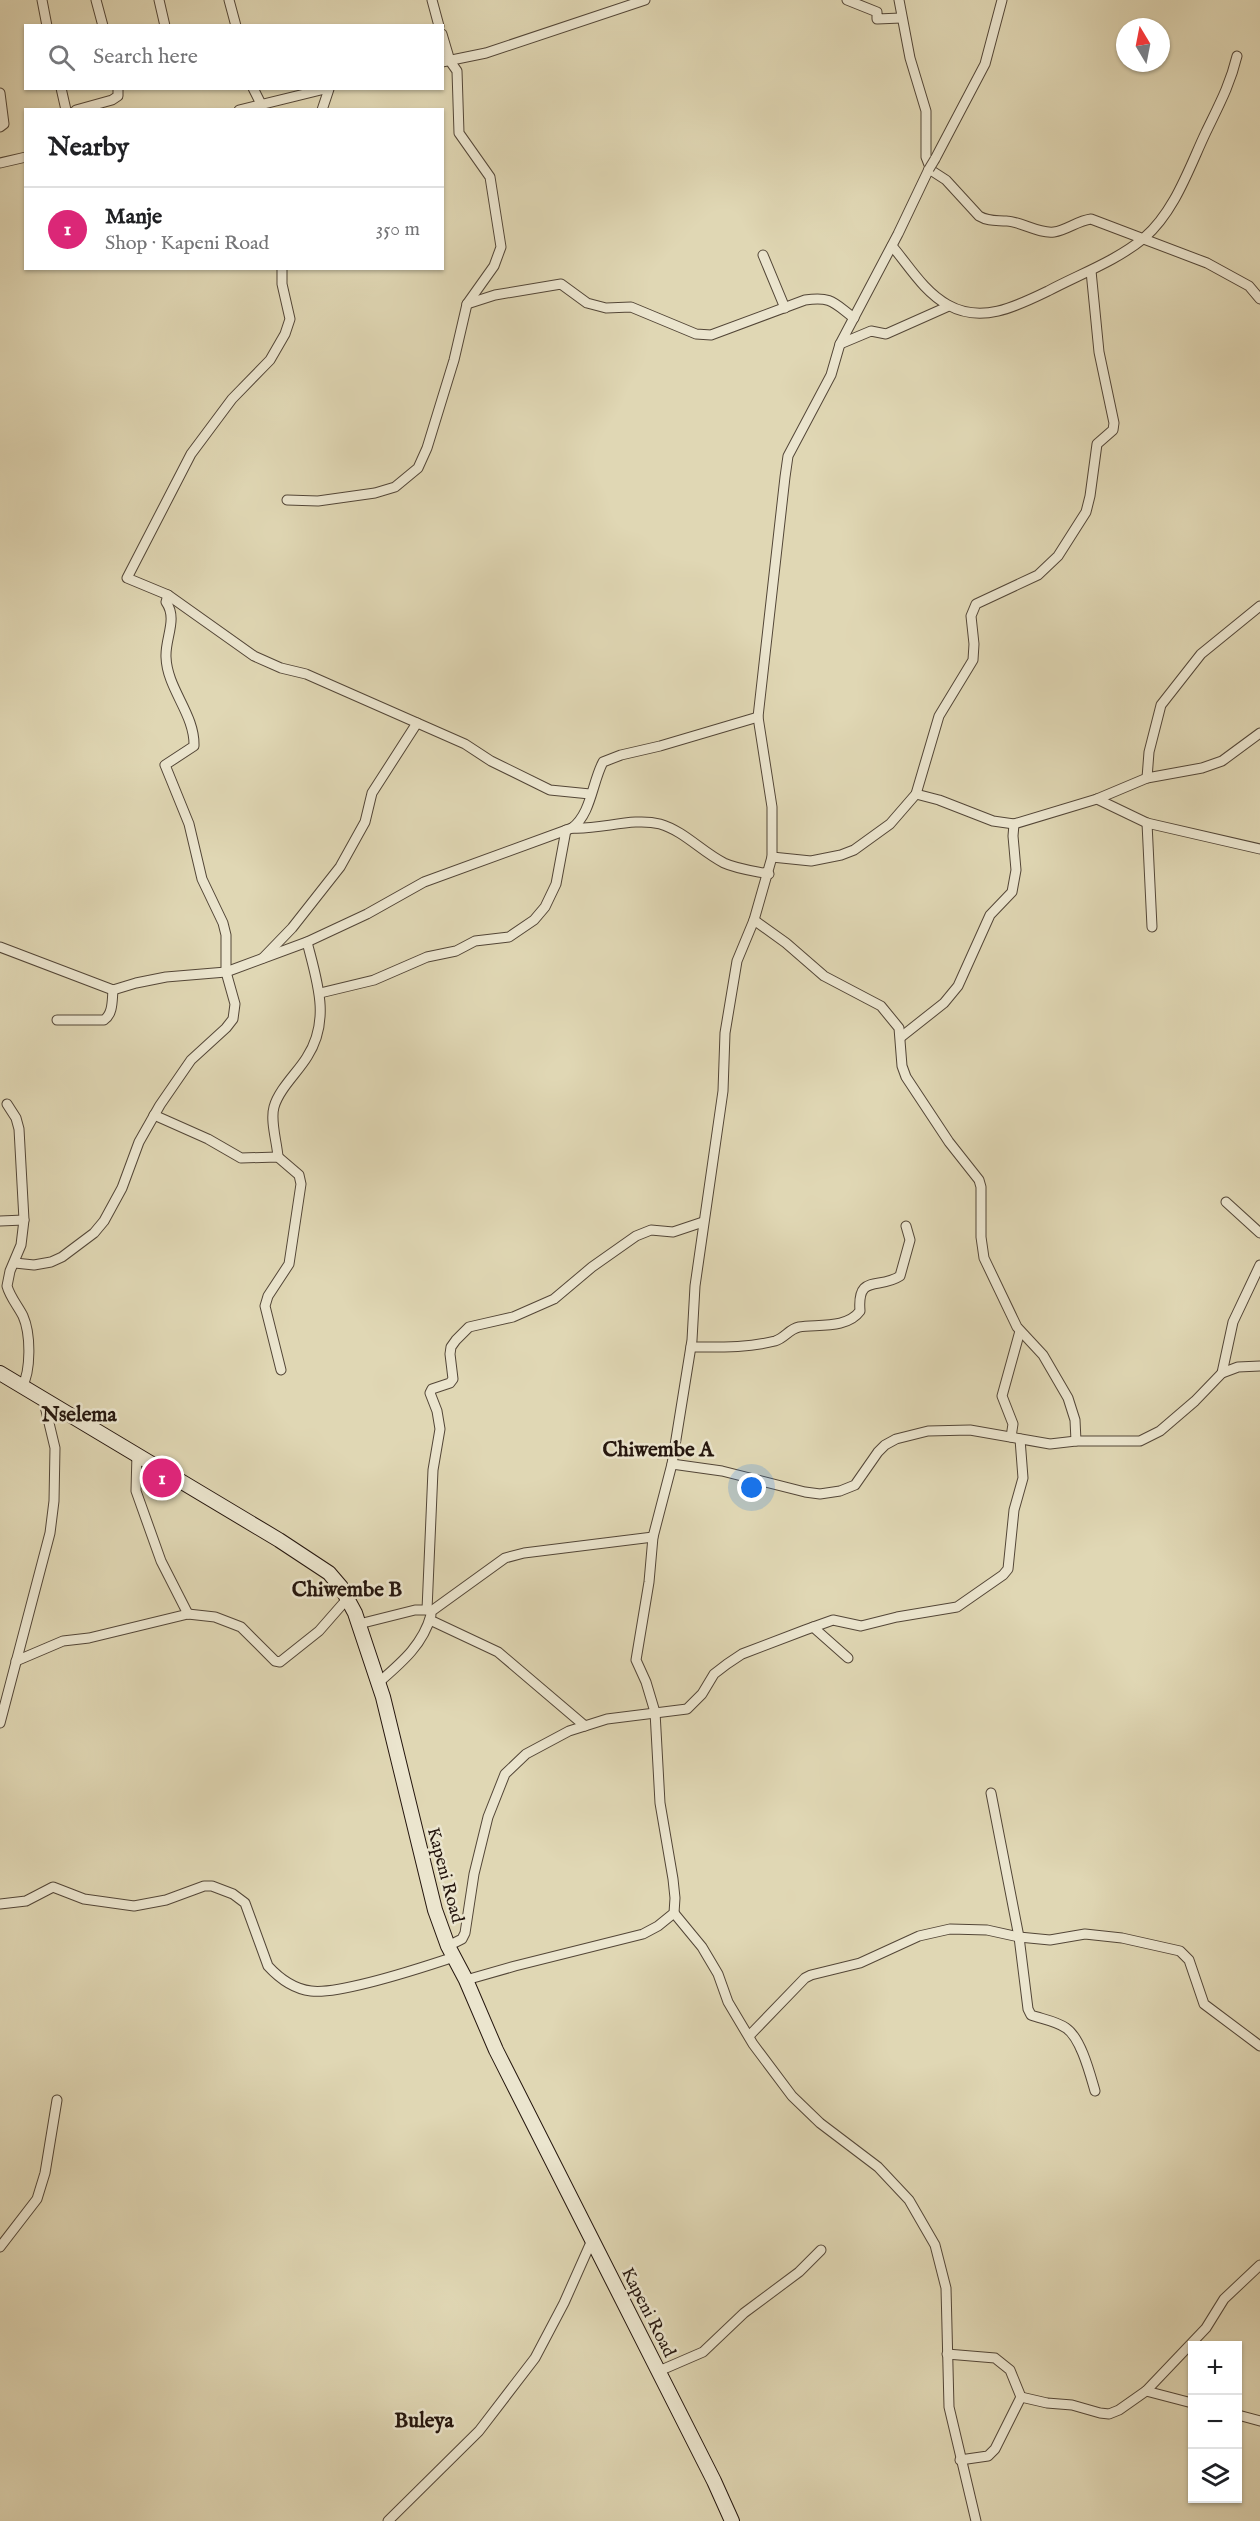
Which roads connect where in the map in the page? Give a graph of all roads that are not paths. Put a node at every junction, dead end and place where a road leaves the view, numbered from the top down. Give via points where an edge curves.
1 (42, 0) edge
2 (96, 0) edge
3 (159, 0) edge
4 (229, 0) edge
5 (432, 0) edge
6 (645, 0) edge
7 (847, 0) edge
8 (899, 0) edge
9 (1002, 0) edge
10 (902, 18) junction
11 (47, 24) edge
12 (102, 24) edge
13 (165, 24) edge
14 (235, 24) edge
15 (438, 24) edge
16 (1237, 56) dead end
17 (446, 61) edge
18 (61, 90) edge
19 (118, 90) edge
20 (254, 90) edge
21 (320, 90) edge
22 (328, 90) edge
23 (0, 93) edge
24 (261, 104) junction
25 (66, 108) edge
26 (83, 108) edge
27 (246, 108) edge
28 (323, 108) edge
29 (0, 127) edge
30 (24, 157) edge
31 (0, 163) edge
32 (929, 169) junction
33 (1143, 239) junction
34 (892, 246) junction
35 (763, 255) dead end
36 (282, 270) edge
37 (1092, 271) junction
38 (1260, 299) edge
39 (467, 304) junction
40 (949, 306) junction
41 (785, 308) junction
42 (854, 318) junction
43 (840, 344) junction
44 (287, 500) dead end
45 (168, 595) junction
46 (1260, 606) edge
47 (758, 717) junction
48 (417, 723) junction
49 (1260, 733) edge
50 (1147, 778) junction
51 (590, 794) junction
52 (916, 794) junction
53 (1097, 799) junction
54 (1148, 823) junction
55 (1014, 824) junction
56 (569, 829) junction
57 (1260, 849) edge
58 (772, 857) junction
59 (769, 874) junction
60 (753, 920) junction
61 (1152, 927) dead end
62 (307, 942) junction
63 (0, 947) edge
64 (253, 963) junction
65 (226, 972) junction
66 (113, 990) junction
67 (320, 993) junction
68 (57, 1020) dead end
69 (901, 1037) junction
70 (7, 1104) dead end
71 (154, 1115) junction
72 (278, 1157) junction
73 (1226, 1202) dead end
74 (24, 1220) junction
75 (0, 1221) edge
76 (703, 1222) junction
77 (906, 1226) dead end
78 (1260, 1233) edge
79 (15, 1263) junction
80 (1260, 1265) edge
81 (1020, 1331) junction
82 (691, 1347) junction
83 (1260, 1366) edge
84 (281, 1370) dead end
85 (1222, 1372) junction
86 (0, 1374) edge
87 (22, 1387) junction
88 (43, 1398) junction
89 (1016, 1438) junction
90 (1076, 1441) junction
91 (137, 1454) junction
92 (672, 1464) junction
93 (653, 1537) junction
94 (347, 1599) junction
95 (430, 1613) junction
96 (188, 1614) junction
97 (359, 1624) junction
98 (813, 1627) junction
99 (848, 1659) dead end
100 (16, 1661) junction
101 (378, 1683) junction
102 (655, 1712) junction
103 (0, 1723) edge
104 (585, 1726) junction
105 (991, 1793) dead end
106 (0, 1904) edge
107 (674, 1913) junction
108 (1019, 1937) junction
109 (451, 1951) junction
110 (466, 1980) junction
111 (749, 2036) junction
112 (1260, 2046) edge
113 (1095, 2091) dead end
114 (57, 2100) dead end
115 (592, 2240) junction
116 (0, 2247) edge
117 (821, 2250) dead end
118 (1260, 2265) edge
119 (947, 2354) junction
120 (659, 2371) junction
121 (1146, 2391) junction
122 (1021, 2397) junction
123 (1188, 2402) edge
124 (1242, 2416) edge
125 (1260, 2421) edge
126 (960, 2460) junction
127 (388, 2521) edge
128 (732, 2521) edge
129 (976, 2521) edge

1 - 11 street
2 - 12 street
3 - 13 street
4 - 14 street
5 - 15 street
6 - 17 street via 486,52
7 - 10 street via 877,12 877,19
8 - 10 street
9 - 32 street, bridge via 985,64
10 - 32 street via 926,111 925,153 932,170
16 - 33 street via 1227,92 1175,195
17 - 39 street via 457,71 459,133 490,177 501,247 500,256
18 - 25 street
19 - 26 street via 118,96 112,100
20 - 24 street
21 - 24 street
22 - 28 street
23 - 29 street via 4,115
24 - 27 street
30 - 31 street
32 - 33 street via 941,175 984,219 1008,220 1050,232 1091,219
32 - 34 street
33 - 37 street
33 - 38 street via 1220,269 1249,286
34 - 40 street via 929,290
34 - 42 street
35 - 41 street
36 - 45 street via 290,319 279,346 209,427 127,574 130,581
37 - 40 street via 995,313 975,313
37 - 52 street via 1099,352 1114,423 1113,430 1097,444 1086,512 1058,556 1038,575 976,604 974,654 939,716
39 - 41 street via 561,284 587,303 606,308 631,307 696,333 711,335
39 - 44 street via 454,360 418,468 395,487 375,493 318,501
40 - 43 street via 886,334 871,331
41 - 42 street via 825,298
42 - 43 street
43 - 47 street via 831,375 788,456
45 - 48 street via 254,656 306,674
45 - 65 street via 165,602 171,624 166,656 169,674 186,711 194,746 165,765 189,824 202,879 224,923
46 - 50 street via 1201,654 1161,705
47 - 51 street via 606,760
47 - 58 street via 772,807
48 - 51 street via 550,790
48 - 64 street via 372,793 365,822 340,867 292,928
49 - 50 street via 1222,761
50 - 53 street
51 - 56 street via 581,819
52 - 55 street via 993,821
52 - 58 street via 890,824 848,853 811,861
53 - 54 street
53 - 55 street
54 - 57 street
54 - 61 street
55 - 69 street via 1016,870 1012,892 990,915 958,986 944,1003
56 - 59 street via 660,824 723,862
56 - 62 street via 424,882
56 - 67 street via 556,884 545,907 509,937 475,940 456,951 427,957 360,985
58 - 59 street
59 - 60 street
60 - 69 street via 824,976 881,1006 895,1021
60 - 76 street via 737,961 728,1012 723,1091
62 - 64 street
62 - 67 street
63 - 66 street
64 - 65 street
65 - 66 street via 166,977
65 - 71 street via 235,1004 233,1018 191,1060
66 - 68 street via 109,1017 104,1020
67 - 72 street via 318,1036 274,1107
69 - 81 street via 906,1077 979,1180 982,1250
70 - 74 street via 19,1130
71 - 72 street via 241,1158
71 - 79 street via 122,1188 94,1233 51,1262
72 - 84 street via 299,1175 301,1184 289,1264 265,1306
73 - 78 street
74 - 75 street
74 - 79 street
76 - 82 street
76 - 95 street via 673,1232 651,1230 636,1236 554,1299 513,1317 475,1324 456,1340 450,1354 453,1378 430,1393 440,1429 433,1470
77 - 82 street via 910,1240 900,1276 864,1288 856,1317 831,1325 796,1328 775,1341 735,1347
79 - 87 street via 7,1286 26,1330 29,1365
80 - 85 street via 1233,1322
81 - 89 street via 1002,1396
81 - 90 street via 1043,1355 1068,1398
82 - 92 street
83 - 85 street
85 - 90 street via 1195,1401 1147,1439
86 - 87 main road, Kapeni Road
87 - 88 main road, Kapeni Road
88 - 91 main road, Kapeni Road
88 - 100 street via 55,1448 54,1502
89 - 90 street via 1050,1443
89 - 92 street via 970,1430 912,1434 896,1439 878,1452 851,1488 820,1494
89 - 98 street via 1023,1478 1014,1510 1008,1569 1003,1575 957,1607 861,1626 833,1620
91 - 94 main road, Kapeni Road via 329,1573
91 - 96 street via 136,1491 161,1562
92 - 93 street
93 - 95 street via 505,1558
93 - 102 street via 636,1660
94 - 96 street via 319,1631 280,1662 241,1627 216,1617
94 - 97 main road, Kapeni Road
95 - 97 street
95 - 101 street via 426,1631 411,1654
95 - 104 street via 498,1653
96 - 100 street via 63,1641
97 - 101 main road, Kapeni Road
98 - 99 street
98 - 102 street via 742,1654 714,1674 687,1709
100 - 103 street
101 - 109 main road, Kapeni Road via 435,1910
102 - 104 street
102 - 107 street via 660,1803 673,1878
104 - 109 street via 526,1754 505,1774 488,1816 465,1934
105 - 108 street
106 - 109 street via 26,1901 53,1887 84,1899 134,1906 173,1899 204,1886 216,1887 245,1903 268,1966 292,1985 309,1991 335,1990
107 - 110 street via 643,1934
107 - 111 street via 702,1947
108 - 111 street via 987,1930 950,1929 919,1936 860,1963 811,1975
108 - 112 street via 1050,1940 1092,1934 1176,1949 1189,1960 1204,2004
108 - 113 street via 1028,2009 1031,2015 1070,2030
109 - 110 main road, Kapeni Road
110 - 115 main road, Kapeni Road via 496,2050
111 - 119 street via 792,2096 878,2167 913,2207 935,2245 941,2268
114 - 116 street via 37,2199
115 - 120 main road, Kapeni Road
115 - 127 street via 535,2358 479,2430
117 - 120 street via 703,2352
118 - 121 street via 1224,2299 1206,2328
119 - 122 street via 995,2358 1010,2370
119 - 126 street via 949,2407
120 - 128 main road, Kapeni Road
121 - 122 street via 1108,2414
121 - 123 street
122 - 126 street via 995,2449 988,2456
124 - 125 street
126 - 129 street

